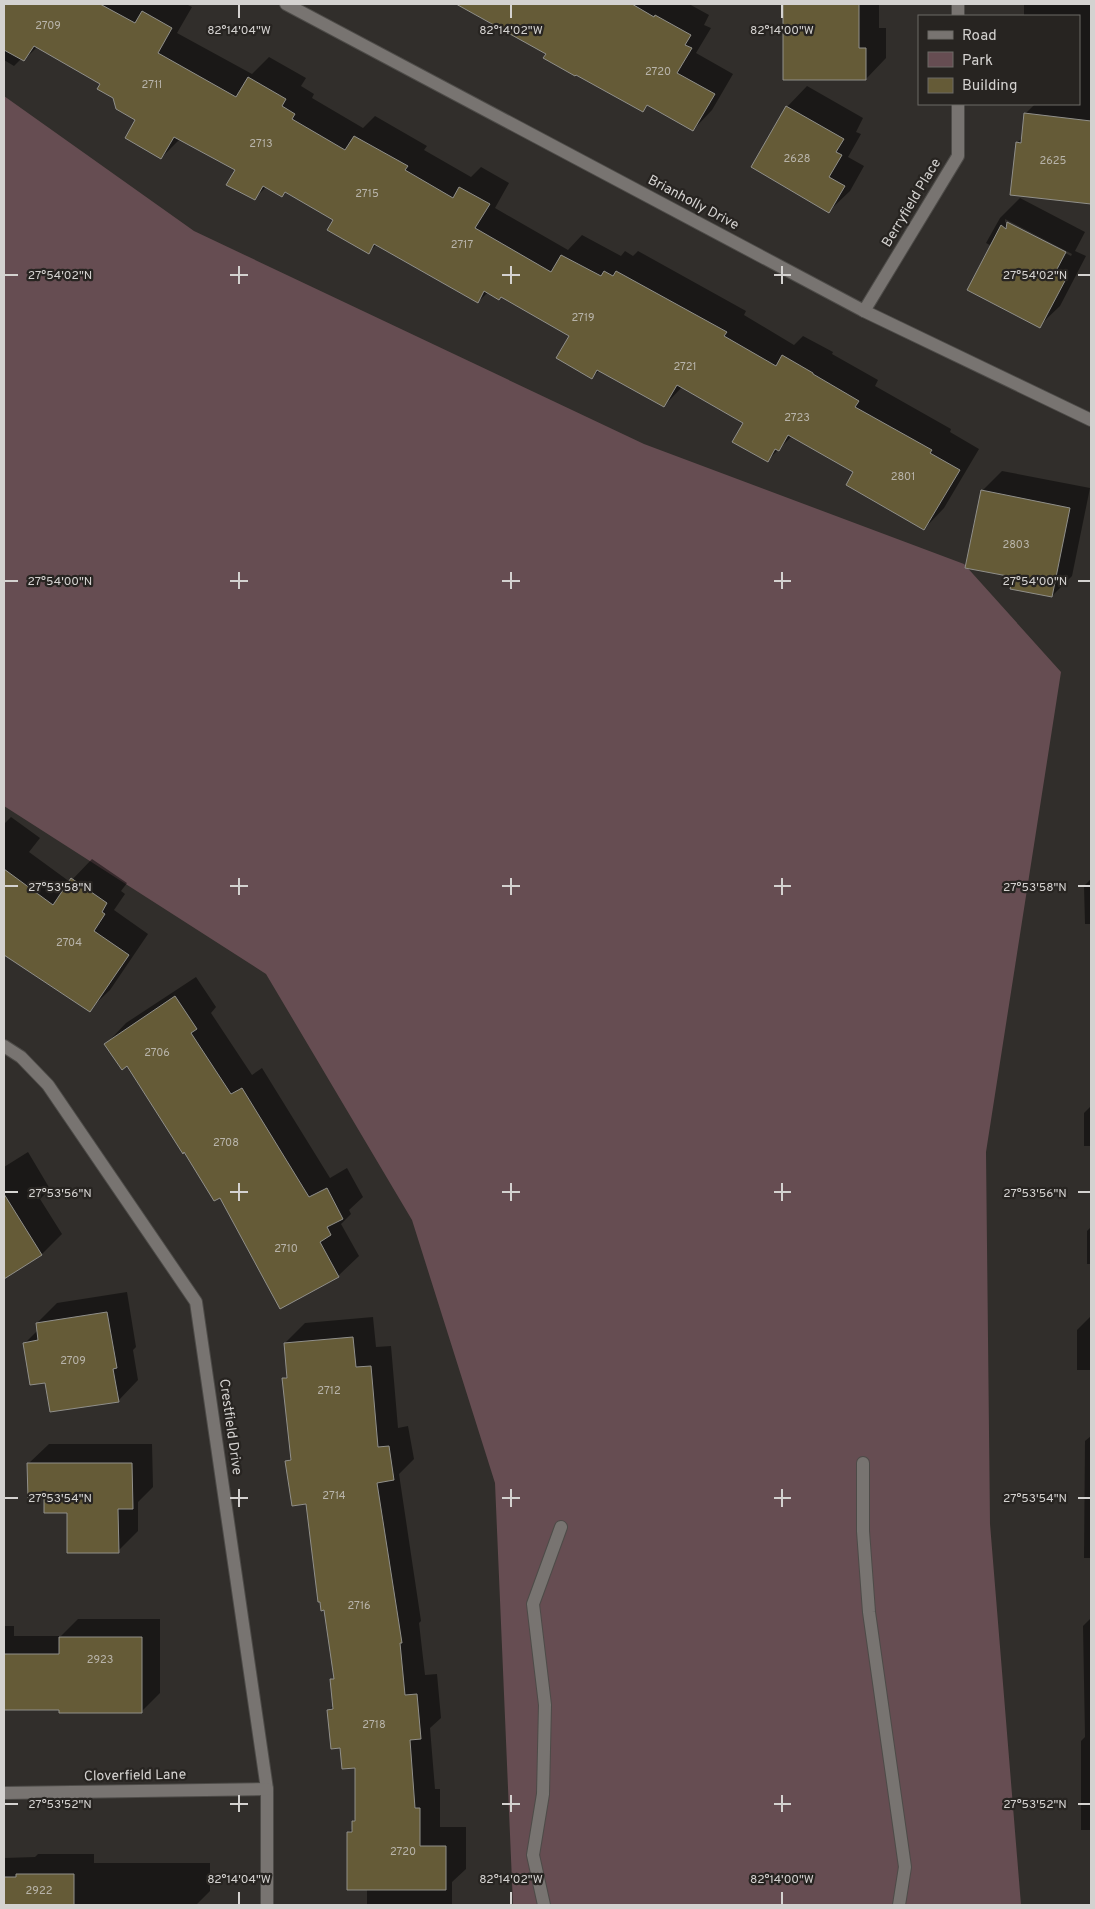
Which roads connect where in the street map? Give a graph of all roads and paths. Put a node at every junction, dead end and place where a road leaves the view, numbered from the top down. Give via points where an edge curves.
1 (286, 4) edge
2 (958, 105) edge
3 (864, 311) junction
4 (1091, 420) edge
5 (4, 1046) edge
6 (863, 1463) dead end
7 (561, 1527) dead end
8 (267, 1789) junction
9 (4, 1793) edge
10 (267, 1905) edge
11 (544, 1905) edge
12 (898, 1905) edge

1 - 3 street, Brianholly Drive
2 - 3 street, Berryfield Place via 958,156
3 - 4 street, Brianholly Drive
5 - 8 street, Crestfield Drive via 21,1057 48,1085 196,1302
6 - 12 street via 863,1531 869,1612 905,1867
7 - 11 street via 533,1604 545,1705 543,1794 533,1855
8 - 9 street, Cloverfield Lane
8 - 10 street, Crestfield Drive

